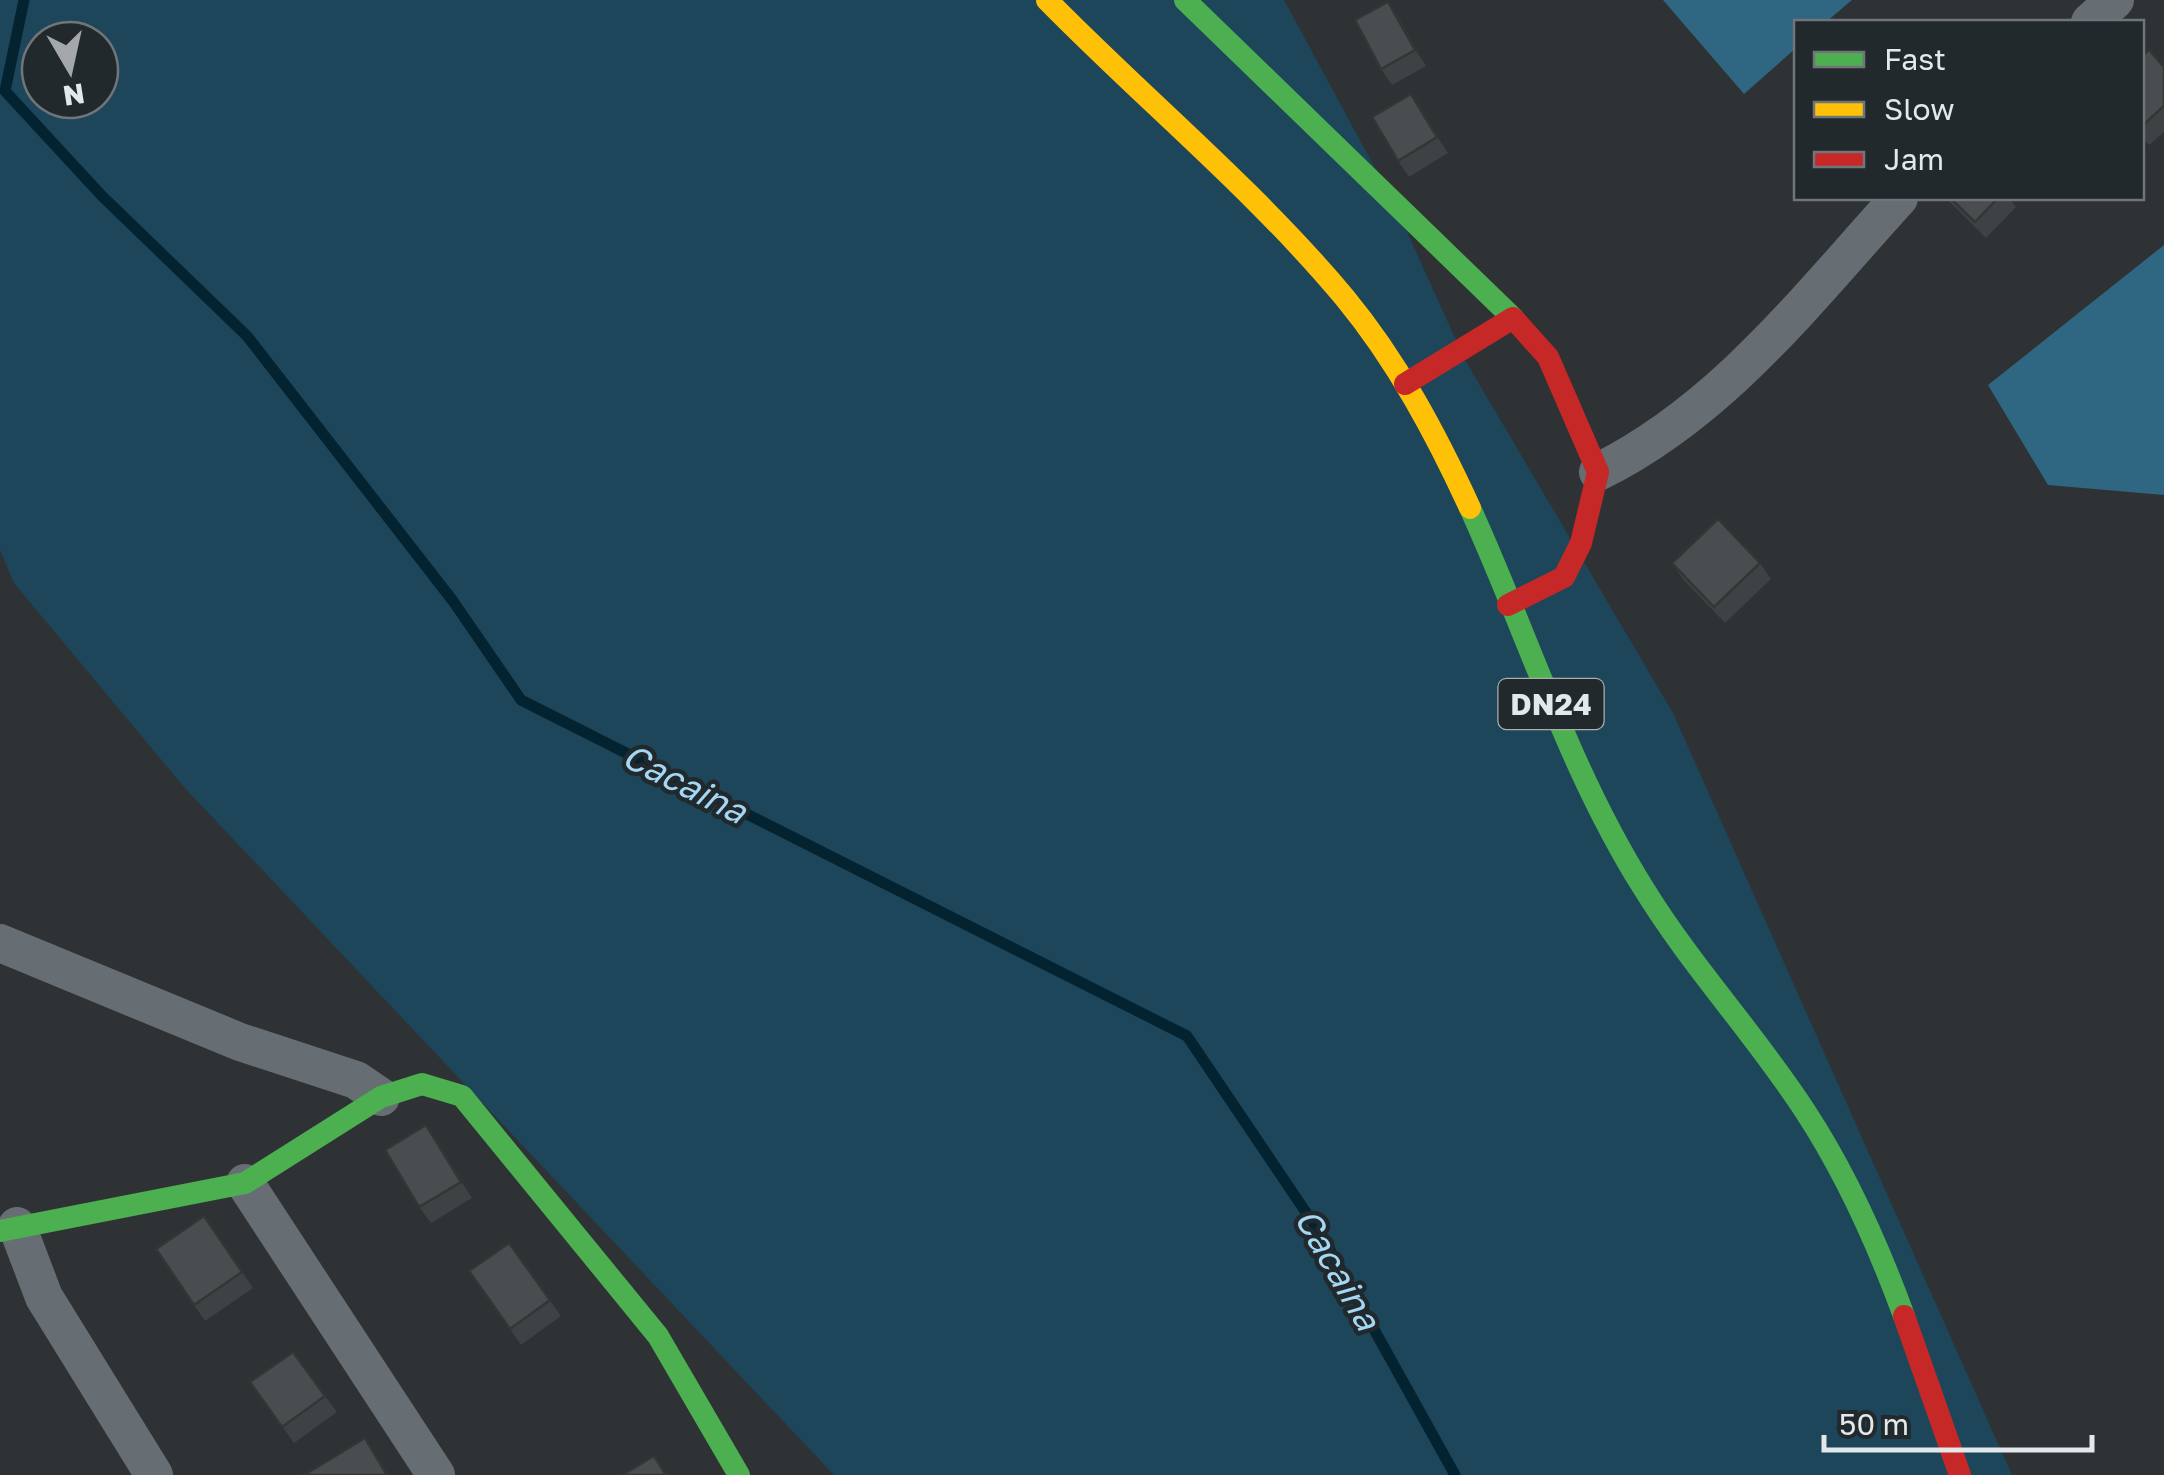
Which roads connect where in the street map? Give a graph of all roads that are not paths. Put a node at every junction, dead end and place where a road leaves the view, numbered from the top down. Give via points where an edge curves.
1 (1046, 0) edge
2 (1185, 0) edge
3 (2115, 0) edge
4 (2092, 20) edge
5 (1896, 200) edge
6 (1513, 318) junction
7 (1405, 384) junction
8 (1598, 472) junction
9 (1508, 605) junction
10 (0, 943) edge
11 (381, 1097) junction
12 (246, 1183) junction
13 (8, 1229) edge
14 (154, 1475) edge
15 (436, 1475) edge
16 (740, 1475) edge
17 (1960, 1475) edge

1 - 7 main road, DN24 via 1320,268
2 - 6 main road
3 - 4 street
5 - 8 street via 1746,367 1646,449
6 - 7 main road
6 - 8 main road via 1548,357
7 - 9 main road, DN24
8 - 9 main road via 1581,543 1564,577
9 - 17 main road, DN24 via 1622,854 1802,1105 1847,1182
10 - 11 street via 240,1042 356,1080
11 - 12 main road
11 - 16 main road via 422,1084 462,1096 658,1336
12 - 13 main road
12 - 15 street
13 - 14 street

